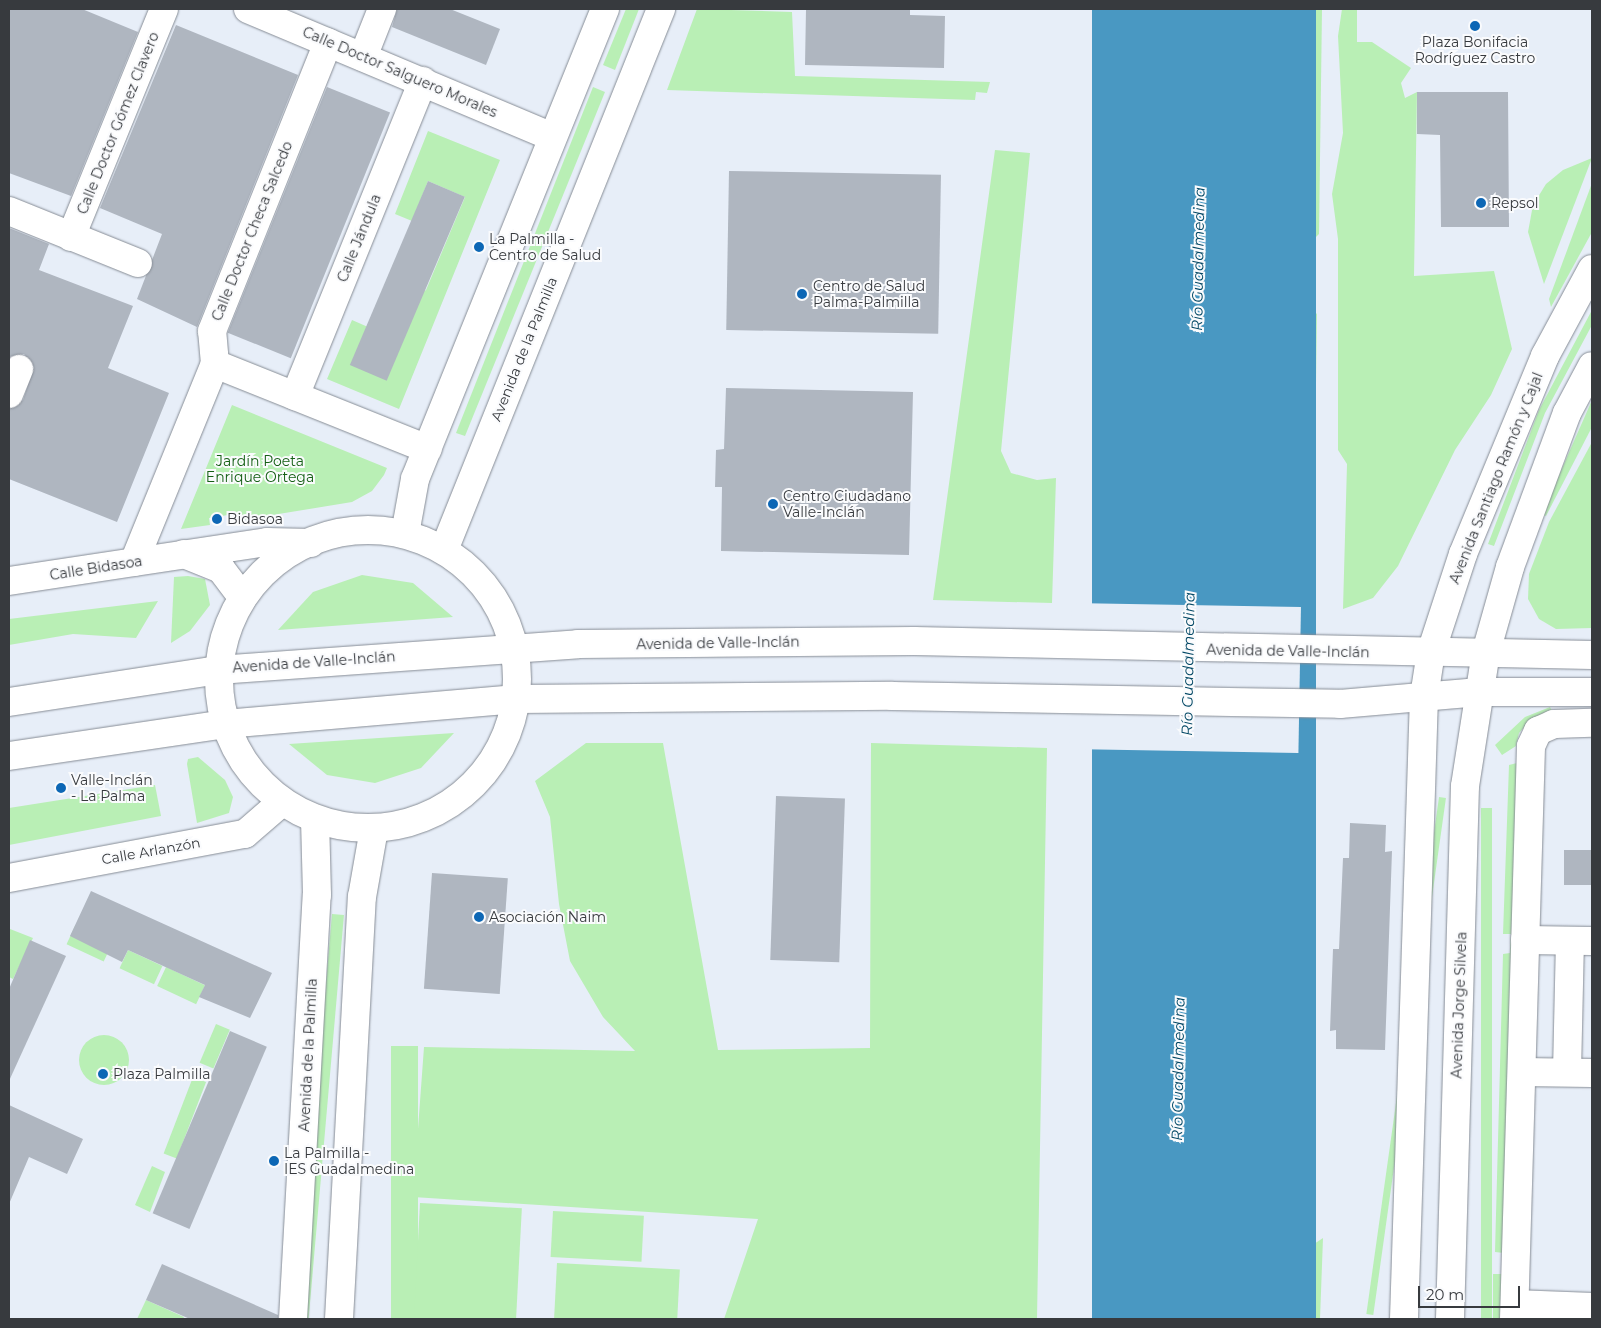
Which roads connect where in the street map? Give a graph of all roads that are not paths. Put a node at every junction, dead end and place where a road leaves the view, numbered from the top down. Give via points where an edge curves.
1 (164, 9) edge
2 (248, 9) edge
3 (382, 9) edge
4 (606, 9) edge
5 (661, 9) edge
6 (328, 42) junction
7 (362, 57) junction
8 (423, 81) junction
9 (552, 137) junction
10 (9, 211) edge
11 (71, 237) junction
12 (138, 263) dead end
13 (1592, 269) edge
14 (215, 364) junction
15 (1592, 366) edge
16 (19, 369) dead end
17 (9, 394) edge
18 (295, 396) junction
19 (428, 449) junction
20 (405, 534) junction
21 (311, 544) junction
22 (444, 550) junction
23 (183, 554) junction
24 (134, 562) junction
25 (9, 581) edge
26 (244, 598) junction
27 (515, 649) junction
28 (1431, 652) junction
29 (1486, 652) junction
30 (1592, 655) edge
31 (218, 670) junction
32 (1480, 692) junction
33 (1592, 692) edge
34 (1424, 697) junction
35 (517, 699) junction
36 (9, 702) edge
37 (225, 724) junction
38 (1592, 724) edge
39 (9, 756) edge
40 (282, 802) junction
41 (316, 821) junction
42 (374, 829) junction
43 (9, 878) edge
44 (1525, 940) junction
45 (1581, 941) edge
46 (1522, 1072) junction
47 (1580, 1073) edge
48 (1592, 1307) edge
49 (1515, 1312) edge
50 (293, 1319) edge
51 (339, 1319) edge
52 (1404, 1319) edge
53 (1450, 1319) edge

1 - 11 main road, Calle Doctor Gómez Clavero
2 - 6 main road, Calle Doctor Salguero Morales
3 - 7 main road
4 - 9 main road
5 - 22 main road, Avenida de la Palmilla
6 - 7 main road, Calle Doctor Salguero Morales
6 - 14 main road, Calle Doctor Checa Salcedo via 212,331
7 - 8 main road, Calle Doctor Salguero Morales
8 - 9 main road, Calle Doctor Salguero Morales
8 - 18 main road, Calle Jándula
9 - 19 main road
10 - 11 main road
11 - 12 main road
13 - 28 main road, Avenida Santiago Ramón y Cajal via 1545,356 1463,554
14 - 18 main road
14 - 24 main road, Calle Doctor Checa Salcedo
15 - 29 main road via 1567,413 1513,558
16 - 17 main road
18 - 19 main road
19 - 20 main road via 415,479
20 - 21 main road via 344,531
20 - 22 main road
21 - 23 main road, Calle Bidasoa via 267,542
21 - 26 main road via 287,553 255,581
22 - 27 main road via 464,564 503,613
23 - 24 main road, Calle Bidasoa
23 - 26 main road via 221,569
24 - 25 main road, Calle Bidasoa
26 - 31 main road via 230,620
27 - 28 main road, Avenida de Valle-Inclán via 914,641 1342,653
27 - 31 main road, Avenida de Valle-Inclán
27 - 35 main road
28 - 29 main road, Avenida de Valle-Inclán
28 - 34 main road, Avenida Santiago Ramón y Cajal
29 - 30 main road, Avenida de Valle-Inclán
29 - 32 main road
31 - 36 main road, Avenida de Valle-Inclán
31 - 37 main road
32 - 33 main road
32 - 34 main road
32 - 53 main road, Avenida Jorge Silvela via 1465,786
34 - 35 main road via 1341,704 892,696
34 - 52 main road
35 - 37 main road
35 - 42 main road via 490,766 443,809 414,822
37 - 39 main road
37 - 40 main road via 246,766
38 - 44 main road via 1554,724 1538,731 1531,746
40 - 41 main road
40 - 43 main road, Calle Arlanzón via 245,834
41 - 42 main road
41 - 50 main road, Avenida de la Palmilla via 317,895
42 - 51 main road via 362,897
44 - 45 main road
44 - 46 main road
45 - 47 main road
46 - 47 main road
46 - 49 main road
48 - 49 main road

